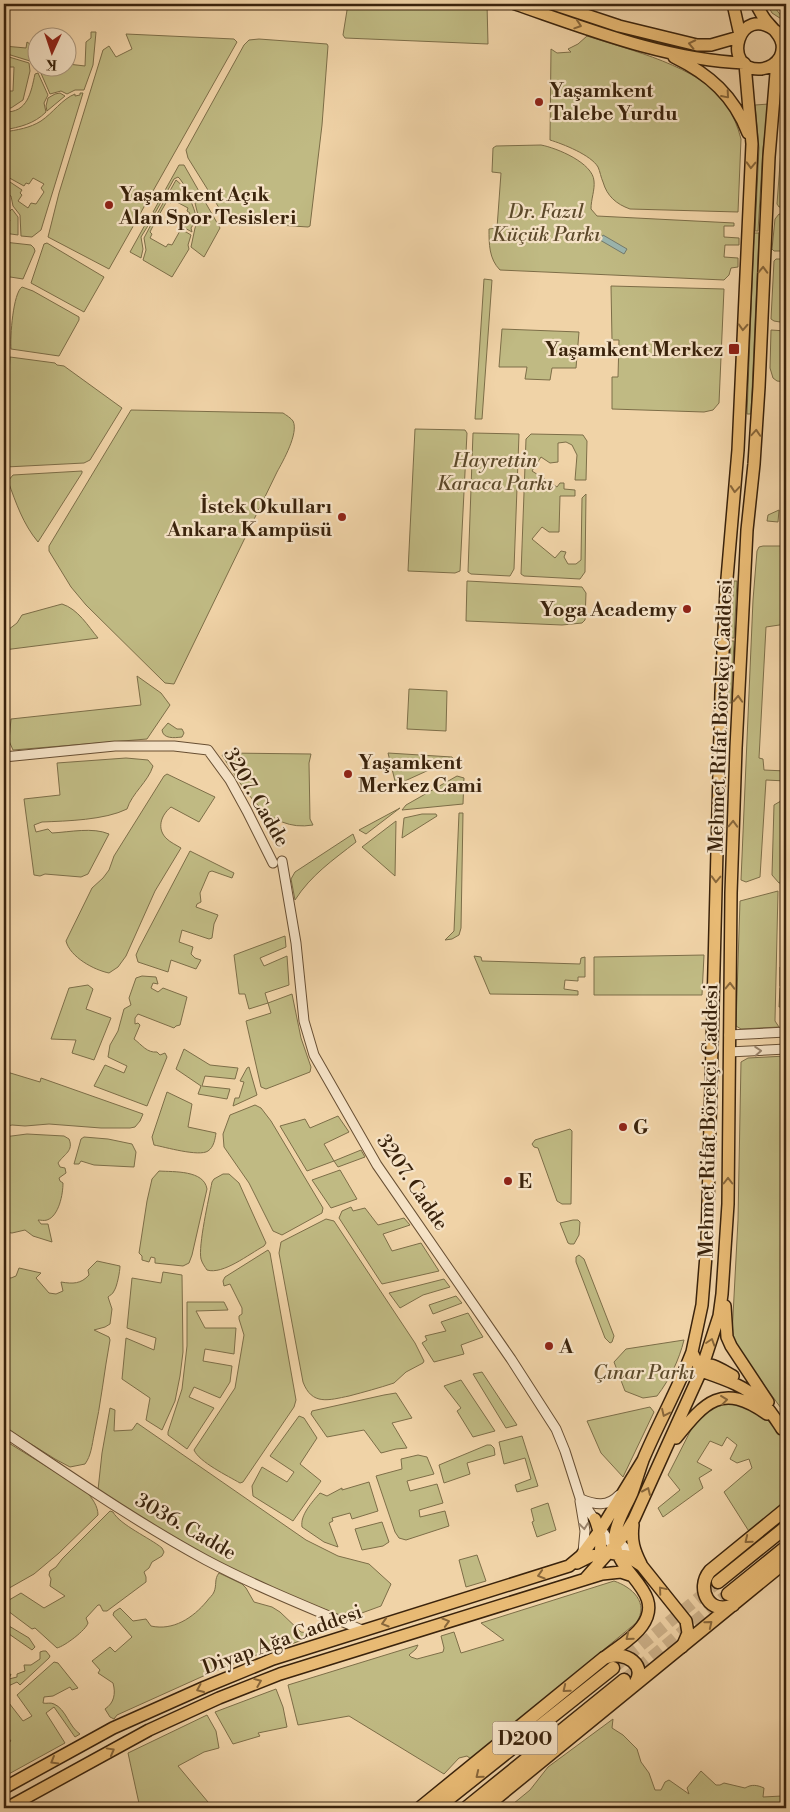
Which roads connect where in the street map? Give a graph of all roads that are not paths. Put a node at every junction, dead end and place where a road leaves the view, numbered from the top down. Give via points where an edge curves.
1 (515, 4) edge
2 (553, 4) edge
3 (733, 4) edge
4 (756, 4) edge
5 (782, 34) edge
6 (740, 36) junction
7 (657, 49) junction
8 (782, 59) edge
9 (744, 63) junction
10 (752, 144) junction
11 (731, 530) junction
12 (747, 530) junction
13 (719, 751) junction
14 (736, 752) junction
15 (4, 756) edge
16 (786, 1032) edge
17 (711, 1035) junction
18 (729, 1035) junction
19 (786, 1049) edge
20 (729, 1052) junction
21 (711, 1053) junction
22 (724, 1272) junction
23 (692, 1352) junction
24 (701, 1366) junction
25 (677, 1387) junction
26 (768, 1402) junction
27 (785, 1430) edge
28 (4, 1432) edge
29 (663, 1453) junction
30 (643, 1460) junction
31 (623, 1492) junction
32 (580, 1498) junction
33 (786, 1509) edge
34 (634, 1519) junction
35 (600, 1526) junction
36 (786, 1526) edge
37 (632, 1542) joint
38 (786, 1547) edge
39 (612, 1548) junction
40 (583, 1553) junction
41 (786, 1561) edge
42 (569, 1566) junction
43 (642, 1566) junction
44 (630, 1575) junction
45 (585, 1579) junction
46 (718, 1582) tunnel mouth
47 (731, 1599) junction
48 (362, 1630) junction
49 (682, 1647) junction
50 (604, 1658) junction
51 (613, 1668) tunnel mouth
52 (628, 1683) junction
53 (4, 1788) edge
54 (7, 1808) edge
55 (420, 1808) edge
56 (437, 1808) edge
57 (466, 1808) edge
58 (484, 1808) edge

1 -> 7 main road
6 -> 2 main road via 711,45 696,45 618,26
3 - 6 main road, Mehmet Rifat Börekçi Caddesi
4 - 5 main road via 763,17
5 - 6 main road via 766,25 756,24
5 - 8 main road, Mehmet Rifat Börekçi Caddesi
6 - 9 main road, Mehmet Rifat Börekçi Caddesi via 737,48
7 - 9 main road via 702,60
7 -> 10 main road via 680,60 724,91 743,121
8 - 9 main road via 759,69
12 -> 8 main road, Mehmet Rifat Börekçi Caddesi via 754,458 765,233
9 - 10 main road, Mehmet Rifat Börekçi Caddesi
10 -> 11 main road, Mehmet Rifat Börekçi Caddesi via 738,450
11 - 12 main road
11 - 13 main road, Mehmet Rifat Börekçi Caddesi
14 -> 12 main road, Mehmet Rifat Börekçi Caddesi
13 - 14 main road
13 -> 17 main road, Mehmet Rifat Börekçi Caddesi
18 -> 14 main road, Mehmet Rifat Börekçi Caddesi
15 - 32 street, 3207. Cadde via 133,746 183,746 208,750 230,780 277,862 295,933 304,1021 314,1055 377,1165 511,1358 556,1429
16 - 18 street
17 - 18 main road
17 - 21 main road, Mehmet Rifat Börekçi Caddesi
18 - 20 main road, Mehmet Rifat Börekçi Caddesi
20 -> 19 street
20 - 21 main road
22 -> 20 main road, Mehmet Rifat Börekçi Caddesi
21 - 23 main road, Mehmet Rifat Börekçi Caddesi via 705,1273
24 -> 22 main road, Mehmet Rifat Börekçi Caddesi via 719,1316
22 - 26 main road via 727,1337
23 - 24 main road
23 - 25 main road, Mehmet Rifat Börekçi Caddesi
24 - 25 main road via 688,1370
24 - 26 main road via 714,1365 752,1388
24 - 27 main road via 748,1390
24 - 29 main road, Mehmet Rifat Börekçi Caddesi
25 -> 30 main road, Mehmet Rifat Börekçi Caddesi
26 - 27 main road
29 -> 27 main road via 697,1412 721,1399 748,1403
28 - 48 street, 3036. Cadde via 110,1503 188,1550 270,1591
34 -> 29 main road, Mehmet Rifat Börekçi Caddesi
30 - 31 main road, Mehmet Rifat Börekçi Caddesi
30 - 39 main road, Mehmet Rifat Börekçi Caddesi via 618,1521
31 - 32 street via 614,1501 603,1504
31 - 35 main road, Mehmet Rifat Börekçi Caddesi
32 - 35 street, 3207. Cadde
32 -> 40 street, 3207. Cadde via 585,1531
33 -> 47 highway via 710,1571 704,1592 710,1602 720,1607 730,1606
34 - 37 main road, Mehmet Rifat Börekçi Caddesi
34 - 39 main road, Mehmet Rifat Börekçi Caddesi
35 - 39 main road
35 - 39 street, 3207. Cadde
35 - 40 main road, Mehmet Rifat Börekçi Caddesi
36 - 46 highway
37 - 43 main road, 3207. Cadde
38 - 47 highway
39 - 42 main road
39 - 43 main road, 3207. Cadde
39 - 44 main road, 3207. Cadde
39 - 45 main road
40 - 42 main road, Diyap Ağa Caddesi
41 - 47 highway
42 -> 48 main road, Diyap Ağa Caddesi
49 -> 43 main road, 3207. Cadde via 688,1633 686,1621
44 - 45 main road, Diyap Ağa Caddesi via 611,1572
44 -> 50 main road, 3207. Cadde via 648,1597 650,1610 640,1628
54 -> 45 main road, Diyap Ağa Caddesi via 149,1730 271,1677
49 -> 47 highway
48 -> 53 main road, Diyap Ağa Caddesi via 273,1659 170,1702 94,1737
49 - 52 highway
50 - 52 highway via 615,1654 633,1661 638,1678
50 -> 55 highway
51 -> 56 highway, D200
52 - 57 highway, D200
52 - 58 highway

